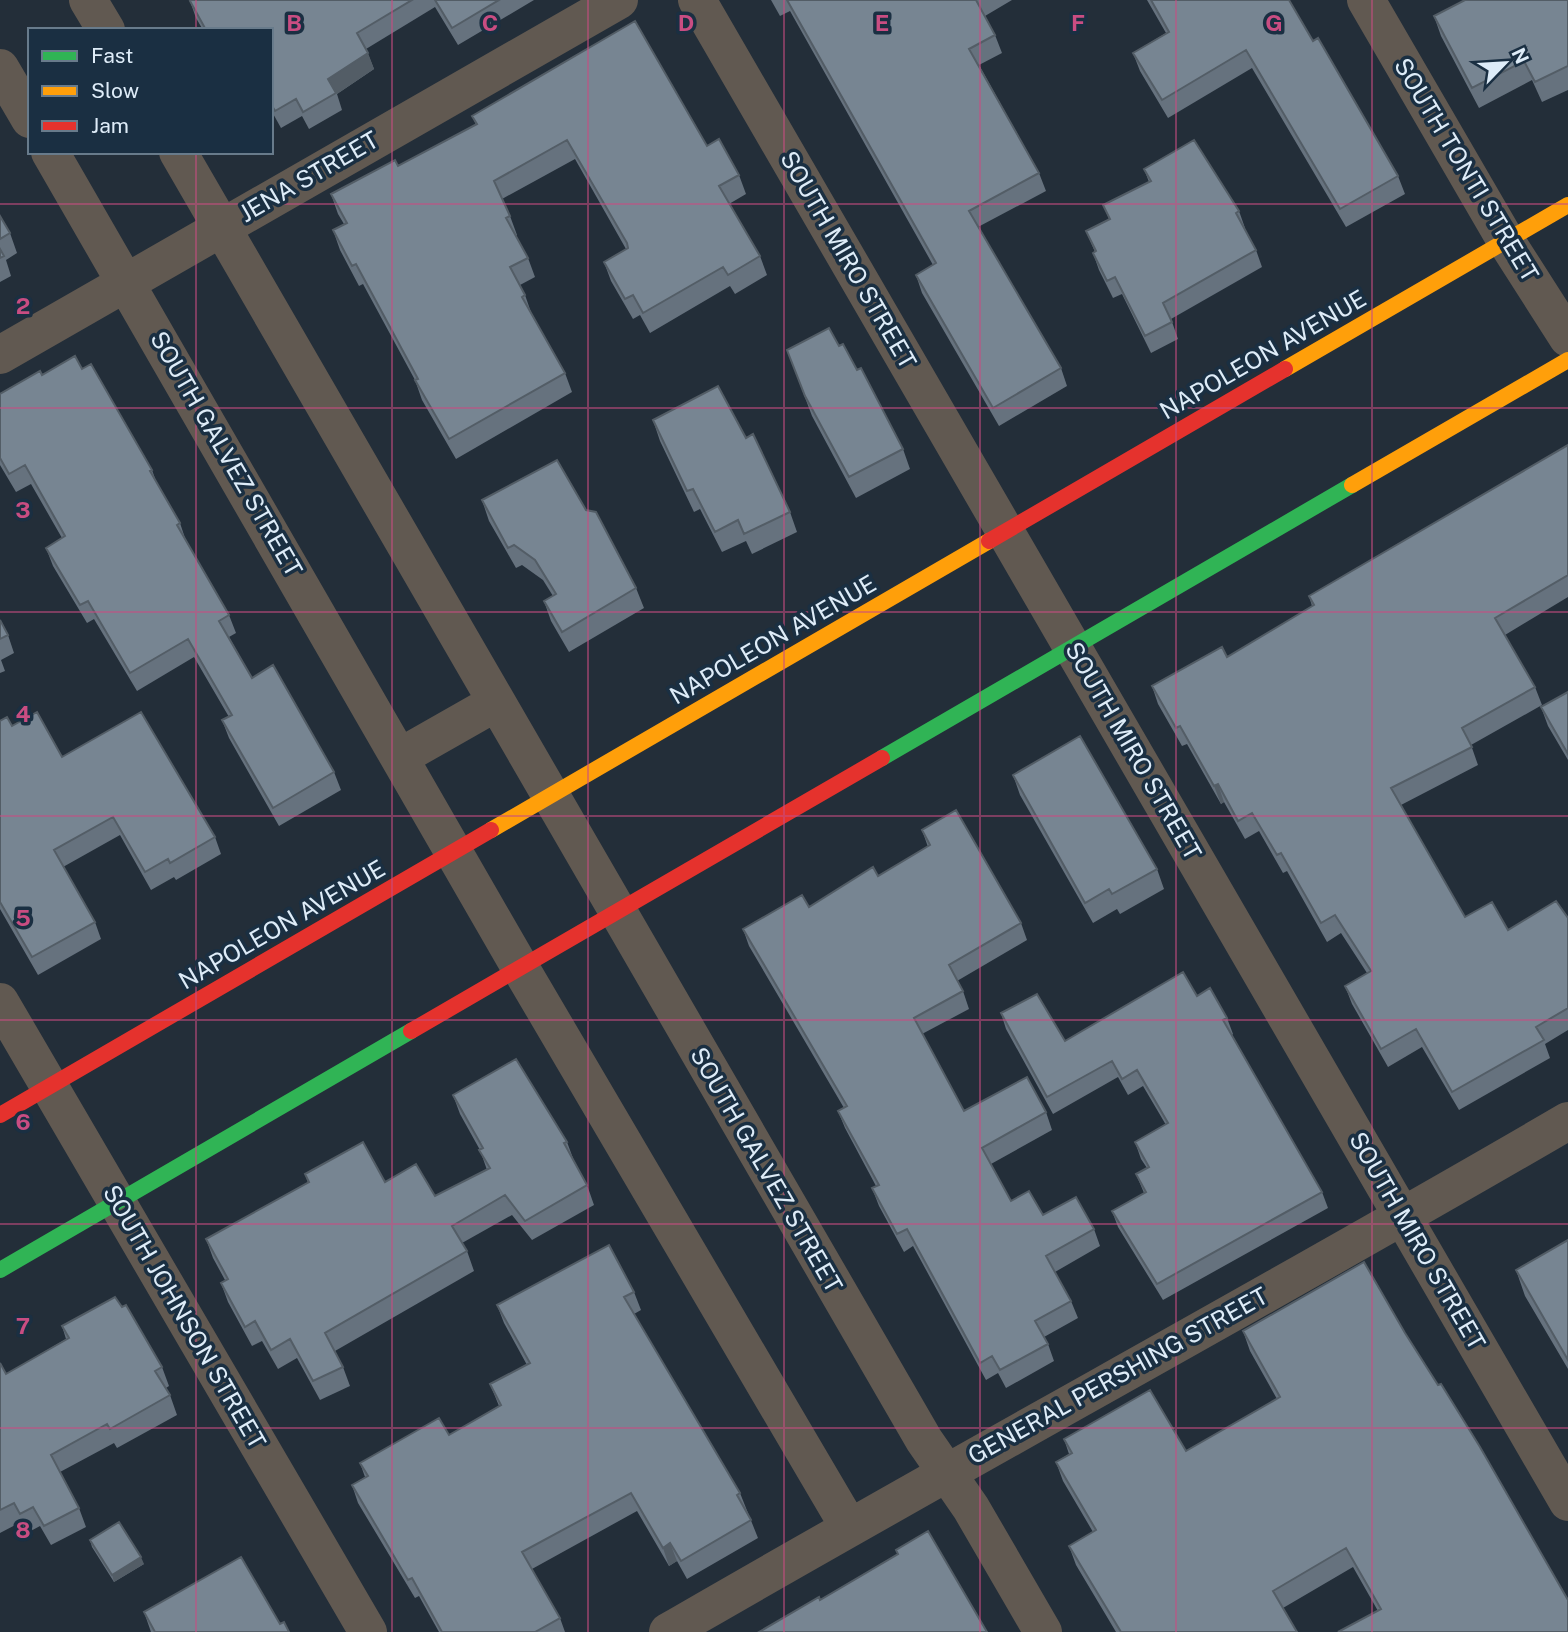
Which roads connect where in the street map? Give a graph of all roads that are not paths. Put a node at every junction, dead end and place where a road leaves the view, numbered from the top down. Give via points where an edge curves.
1 (88, 0) edge
2 (619, 0) edge
3 (697, 0) edge
4 (1366, 0) edge
5 (105, 28) edge
6 (0, 68) edge
7 (28, 115) edge
8 (51, 154) edge
9 (179, 154) edge
10 (1568, 205) edge
11 (222, 227) junction
12 (1506, 241) junction
13 (127, 282) junction
14 (1568, 338) edge
15 (0, 355) edge
16 (1568, 360) edge
17 (1005, 531) junction
18 (1074, 648) junction
19 (495, 703) junction
20 (400, 757) junction
21 (548, 796) junction
22 (454, 852) junction
23 (616, 913) junction
24 (521, 969) junction
25 (0, 1002) edge
26 (49, 1086) junction
27 (0, 1115) edge
28 (1568, 1121) edge
29 (117, 1202) junction
30 (1403, 1217) junction
31 (0, 1270) edge
32 (947, 1472) junction
33 (1568, 1502) edge
34 (849, 1527) junction
35 (368, 1632) edge
36 (667, 1632) edge
37 (1043, 1632) edge

1 - 5 street
2 - 11 street, JENA STREET
3 - 17 street, SOUTH MIRO STREET
4 - 12 street, SOUTH TONTI STREET
6 - 7 street
8 - 13 street, SOUTH GALVEZ STREET
9 - 11 street, SOUTH GALVEZ STREET
10 - 12 main road, NAPOLEON AVENUE
11 - 13 street, JENA STREET
11 - 19 street, SOUTH GALVEZ STREET
12 - 14 street, SOUTH TONTI STREET
12 - 17 main road, NAPOLEON AVENUE
13 - 15 street, JENA STREET
13 - 20 street, SOUTH GALVEZ STREET
16 - 18 main road
17 - 18 street, SOUTH MIRO STREET
17 - 21 main road, NAPOLEON AVENUE
18 - 23 main road
18 - 30 street, SOUTH MIRO STREET
19 - 20 street
19 - 21 street, SOUTH GALVEZ STREET
20 - 22 street, SOUTH GALVEZ STREET
21 - 22 main road, NAPOLEON AVENUE
21 - 23 street, SOUTH GALVEZ STREET
22 - 24 street, SOUTH GALVEZ STREET
22 - 26 main road, NAPOLEON AVENUE
23 - 24 main road
23 - 32 street, SOUTH GALVEZ STREET via 916,1428
24 - 29 main road
24 - 34 street, SOUTH GALVEZ STREET
25 - 26 street, SOUTH JOHNSON STREET
26 - 27 main road, NAPOLEON AVENUE
26 - 29 street, SOUTH JOHNSON STREET
28 - 30 street, GENERAL PERSHING STREET
29 - 31 main road
29 - 35 street, SOUTH JOHNSON STREET
30 - 32 street, GENERAL PERSHING STREET
30 - 33 street, SOUTH MIRO STREET
32 - 34 street, GENERAL PERSHING STREET
32 - 37 street, SOUTH GALVEZ STREET
34 - 36 street, GENERAL PERSHING STREET

